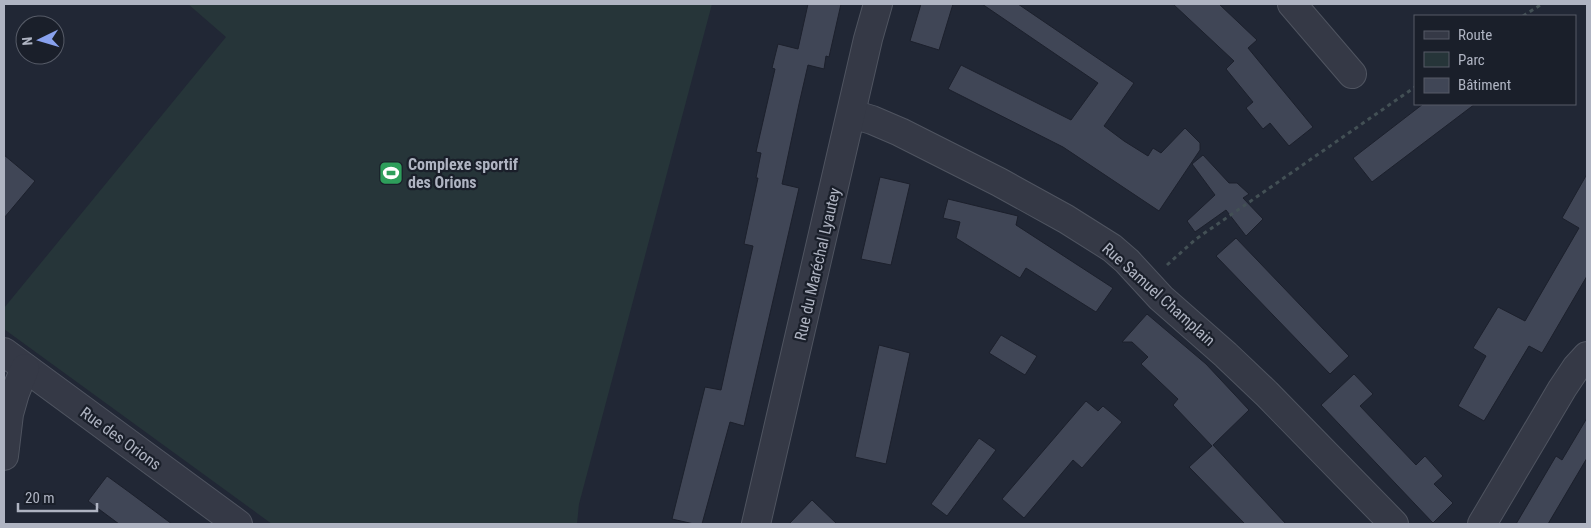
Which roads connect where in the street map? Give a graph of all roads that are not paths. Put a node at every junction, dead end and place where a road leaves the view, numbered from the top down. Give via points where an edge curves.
1 (878, 4) edge
2 (1292, 4) edge
3 (1352, 74) dead end
4 (852, 114) junction
5 (4, 352) edge
6 (1587, 356) edge
7 (25, 368) junction
8 (4, 456) edge
9 (238, 524) edge
10 (756, 524) edge
11 (1394, 524) edge
12 (1482, 524) edge

1 - 4 street, Rue du Maréchal Lyautey
2 - 3 street
4 - 10 street, Rue du Maréchal Lyautey
4 - 11 street, Rue Samuel Champlain via 900,132 999,182 1112,248 1161,298 1266,393
5 - 7 street, Rue des Orions
6 - 12 street via 1562,389
7 - 8 street via 9,414
7 - 9 street, Rue des Orions

